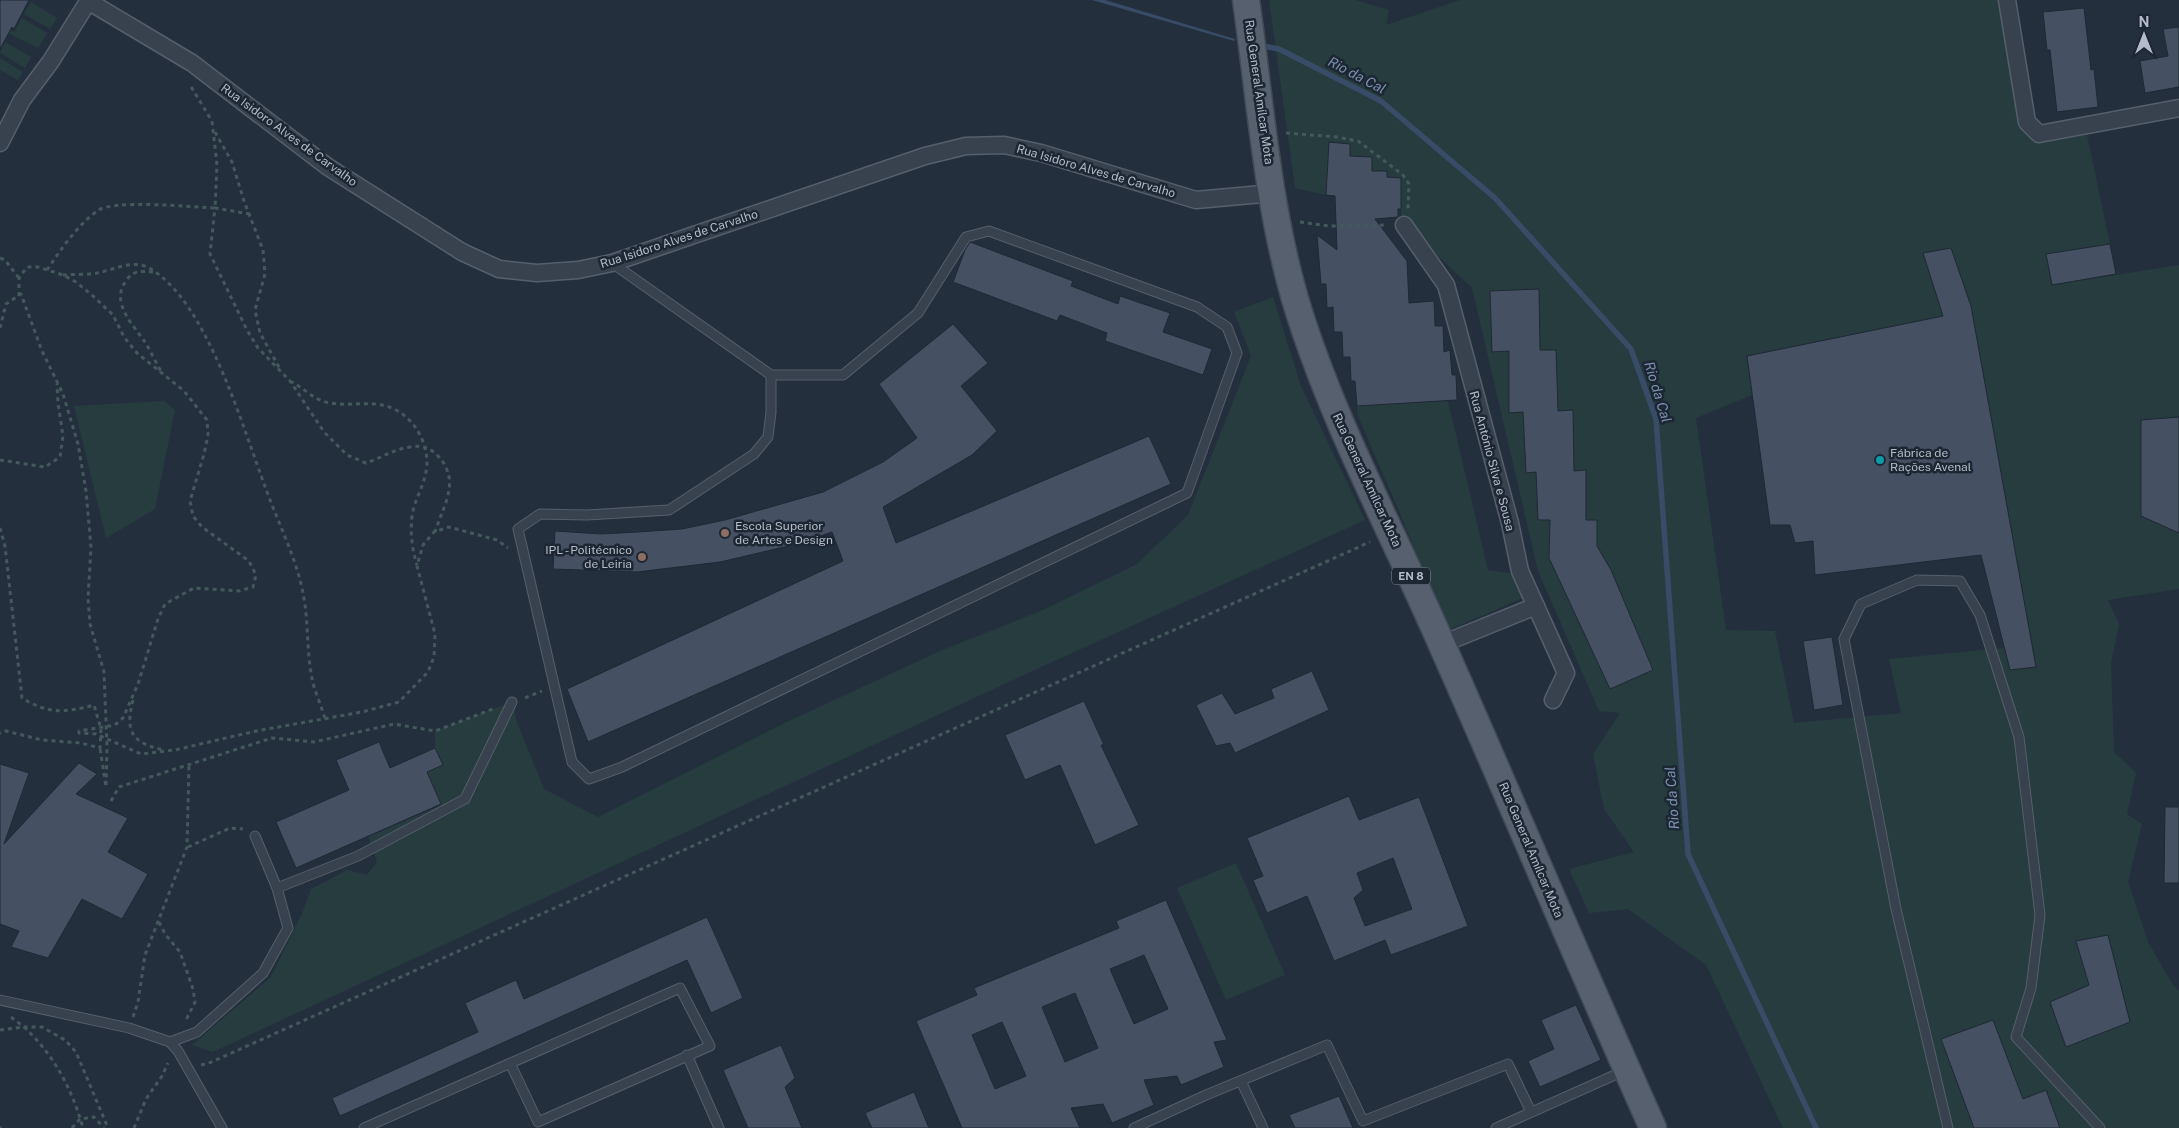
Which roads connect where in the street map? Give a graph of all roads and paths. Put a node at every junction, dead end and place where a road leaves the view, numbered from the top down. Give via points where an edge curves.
1 (2007, 0) edge
2 (89, 1) edge
3 (1246, 3) edge
4 (183, 58) junction
5 (2179, 108) edge
6 (213, 130) junction
7 (1286, 133) dead end
8 (0, 143) edge
9 (1272, 193) junction
10 (215, 208) junction
11 (250, 214) junction
12 (1300, 222) dead end
13 (1404, 225) junction
14 (0, 258) edge
15 (612, 263) junction
16 (48, 270) junction
17 (153, 272) junction
18 (63, 275) junction
19 (19, 278) junction
20 (19, 296) junction
21 (0, 328) edge
22 (771, 375) junction
23 (164, 376) junction
24 (285, 376) junction
25 (290, 381) junction
26 (57, 382) junction
27 (424, 446) junction
28 (0, 460) edge
29 (0, 528) edge
30 (434, 532) junction
31 (1391, 532) junction
32 (417, 566) junction
33 (528, 573) junction
34 (1536, 606) junction
35 (1442, 644) junction
36 (554, 686) junction
37 (135, 690) junction
38 (1553, 700) dead end
39 (512, 702) junction
40 (326, 719) junction
41 (107, 727) junction
42 (101, 728) junction
43 (0, 733) edge
44 (101, 736) junction
45 (107, 739) junction
46 (100, 748) junction
47 (166, 751) junction
48 (189, 764) junction
49 (111, 801) dead end
50 (255, 836) joint
51 (188, 847) junction
52 (277, 888) junction
53 (159, 922) junction
54 (0, 1000) edge
55 (8, 1015) dead end
56 (24, 1027) junction
57 (129, 1028) junction
58 (0, 1030) edge
59 (184, 1038) junction
60 (170, 1042) junction
61 (178, 1051) junction
62 (687, 1055) junction
63 (510, 1063) junction
64 (186, 1065) junction
65 (1627, 1070) junction
66 (1241, 1081) junction
67 (1530, 1112) junction
68 (80, 1119) junction
69 (1365, 1125) edge
70 (72, 1128) edge
71 (82, 1128) edge
72 (104, 1128) edge
73 (108, 1128) edge
74 (134, 1128) edge
75 (222, 1128) edge
76 (364, 1128) edge
77 (719, 1128) edge
78 (1134, 1128) edge
79 (1263, 1128) edge
80 (1496, 1128) edge
81 (1653, 1128) edge
82 (1948, 1128) edge
83 (2100, 1128) edge

1 - 5 street via 2027,122 2039,134
2 - 4 street, Rua Isidoro Alves de Carvalho
2 - 8 street via 22,100
3 - 9 main road, Rua General Amílcar Mota / EN 8
4 - 6 path via 189,84 212,121
4 - 15 street, Rua Isidoro Alves de Carvalho via 328,167 462,252 499,269 537,273
6 - 10 path via 217,165
6 - 11 path via 232,162
7 - 13 path via 1358,140 1409,184 1410,200
9 - 15 street, Rua Isidoro Alves de Carvalho via 1196,200 1041,153 1004,146 966,146 925,156
9 - 31 main road, Rua General Amílcar Mota / EN 8 via 1295,296 1314,356
10 - 11 path
10 - 16 path via 136,204 98,209
10 - 24 path via 210,254 258,348
11 - 24 path via 263,250 265,274 255,310 260,333
12 - 13 path via 1329,226
13 - 34 street, Rua António Silva e Sousa via 1446,285 1520,571
14 - 19 path via 6,260
15 - 22 lane
16 - 18 path
16 - 19 path via 27,267
17 - 18 path via 135,264 96,274
17 - 23 path via 130,274 120,290 121,303
17 - 40 path via 182,298 198,324 245,429 303,592 313,684
18 - 23 path via 107,308 137,353
19 - 20 path
20 - 21 path via 6,304
20 - 26 path via 21,294
22 - 33 lane via 768,437 754,454 669,510 540,514 518,529
22 - 36 lane via 843,375 918,313 966,237 989,231 1197,307 1228,327 1237,353 1187,493 622,767 589,779 572,762
23 - 37 path via 184,391 207,420 206,445 190,501 192,516 249,562 256,575 253,587 239,592 194,588 165,604
24 - 25 path
25 - 27 path via 331,404 379,403 395,409 408,417 421,435
25 - 27 path via 324,432 347,455 366,463 388,452
26 - 28 path via 63,436 60,457 46,467
26 - 41 path via 78,444 86,491 91,547 90,624 104,672
27 - 30 path via 444,463 451,478 449,494
27 - 32 path via 427,471 412,514 411,530
29 - 42 path via 6,546 22,698 38,708 56,711 94,705
30 - 32 path via 423,545
30 - 33 path via 449,526 497,540 514,552
31 - 35 main road, Rua General Amílcar Mota / EN 8
31 - 64 path via 208,1064
32 - 40 path via 435,634 434,657 428,672 399,702
33 - 36 lane
34 - 35 street
34 - 38 street, Rua António Silva e Sousa via 1566,673
35 - 65 main road, Rua General Amílcar Mota / EN 8
36 - 39 path
37 - 41 path via 123,718
37 - 47 path via 128,725 133,735 150,748
39 - 48 path via 435,731 394,724 314,742 272,738
39 - 52 lane via 465,799 358,856
40 - 47 path
41 - 42 path
41 - 45 path
42 - 44 path
42 - 44 path via 79,731
43 - 46 path via 6,731
44 - 45 path
44 - 46 path
45 - 46 path via 106,787
45 - 47 path via 141,754
48 - 49 path via 119,787
48 - 51 path
50 - 51 path via 242,829 230,828
50 - 52 lane
51 - 53 path
52 - 59 lane via 288,928 266,970 197,1032
53 - 57 path via 146,955 138,1002
53 - 59 path via 180,952 195,1002 183,1026
54 - 57 lane
55 - 56 path
56 - 58 path
56 - 68 path via 37,1039 63,1075
56 - 73 path via 42,1027 65,1040 76,1052
57 - 60 lane
59 - 60 lane
60 - 61 lane
61 - 64 lane
61 - 74 path via 146,1099
62 - 63 lane via 538,1122
62 - 63 lane via 710,1046 680,988
62 - 77 lane
63 - 76 lane
64 - 75 lane
65 - 67 lane
65 - 81 main road, Rua General Amílcar Mota / EN 8
66 - 69 lane via 1327,1045
66 - 78 lane
66 - 79 lane
67 - 69 lane via 1508,1064
67 - 80 lane
68 - 70 path
68 - 71 path
68 - 72 path via 94,1117
82 - 83 lane via 1896,909 1844,639 1861,604 1917,580 1960,581 1980,615 2019,737 2040,914 2031,988 2016,1036

